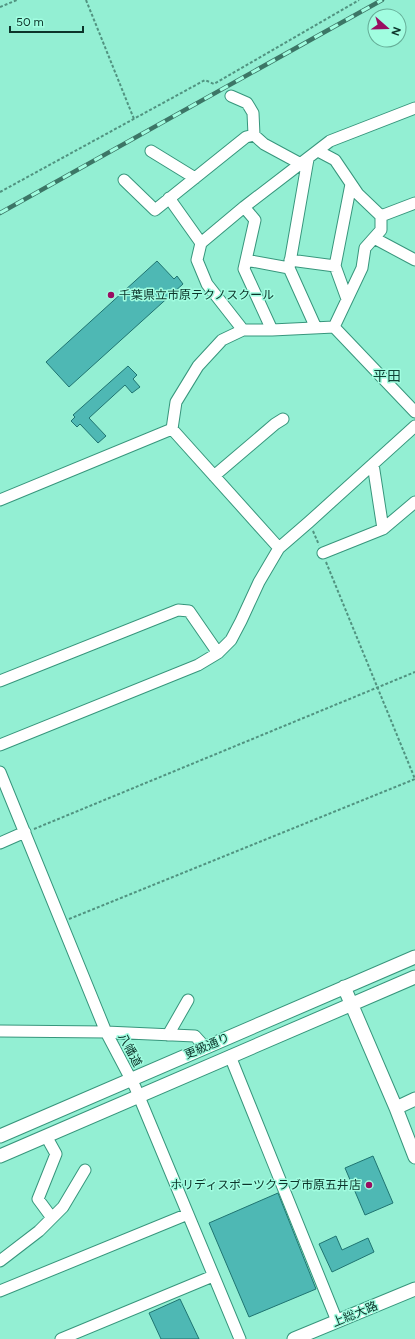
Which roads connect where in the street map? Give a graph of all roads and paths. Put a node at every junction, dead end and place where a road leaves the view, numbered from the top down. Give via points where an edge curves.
1 (17, 0) edge
2 (86, 0) edge
3 (359, 0) edge
4 (0, 7) edge
5 (231, 96) dead end
6 (415, 108) edge
7 (134, 119) junction
8 (254, 135) junction
9 (151, 151) dead end
10 (318, 151) junction
11 (304, 162) junction
12 (195, 178) junction
13 (124, 180) dead end
14 (351, 184) junction
15 (0, 192) edge
16 (169, 198) junction
17 (415, 203) edge
18 (244, 207) junction
19 (381, 216) junction
20 (374, 238) junction
21 (201, 242) junction
22 (246, 260) junction
23 (415, 260) edge
24 (289, 264) junction
25 (336, 266) junction
26 (347, 299) junction
27 (334, 327) junction
28 (316, 328) junction
29 (243, 330) junction
30 (272, 330) junction
31 (415, 412) edge
32 (283, 419) dead end
33 (415, 426) edge
34 (172, 429) junction
35 (373, 464) junction
36 (214, 476) junction
37 (0, 500) edge
38 (415, 502) edge
39 (309, 522) junction
40 (383, 529) junction
41 (279, 548) junction
42 (323, 553) junction
43 (218, 653) junction
44 (415, 672) edge
45 (0, 681) edge
46 (377, 687) junction
47 (0, 745) edge
48 (0, 772) edge
49 (415, 779) edge
50 (25, 832) junction
51 (0, 843) edge
52 (62, 922) junction
53 (415, 957) edge
54 (415, 978) edge
55 (344, 987) junction
56 (188, 1000) dead end
57 (352, 1005) junction
58 (0, 1031) edge
59 (106, 1032) junction
60 (168, 1035) junction
61 (205, 1047) junction
62 (230, 1056) junction
63 (131, 1079) junction
64 (138, 1096) junction
65 (415, 1100) edge
66 (396, 1108) junction
67 (0, 1136) edge
68 (46, 1136) junction
69 (0, 1156) edge
70 (415, 1157) edge
71 (85, 1170) dead end
72 (188, 1214) junction
73 (52, 1218) junction
74 (0, 1261) edge
75 (213, 1276) junction
76 (415, 1289) edge
77 (0, 1291) edge
78 (337, 1321) junction
79 (61, 1339) edge
80 (240, 1339) edge
81 (294, 1339) edge

1 - 4 path
2 - 7 path
3 - 7 path via 214,84 205,80
5 - 8 street via 247,103 253,113
6 - 10 street via 330,141
7 - 15 path
8 - 11 street via 264,144
8 - 12 street via 246,137
9 - 12 street
10 - 11 street
10 - 14 street via 335,160
11 - 18 street
11 - 24 street
12 - 16 street
13 - 16 street via 155,210
14 - 19 street
14 - 25 street
16 - 21 street
17 - 19 street
18 - 21 street
18 - 22 street via 255,220
19 - 20 street via 381,230
20 - 23 street
20 - 26 street via 364,248 362,268
21 - 29 street via 197,260 207,284
22 - 24 street
22 - 30 street via 244,268
24 - 25 street
24 - 28 street
25 - 26 street
26 - 27 street
27 - 28 street
27 - 31 street
28 - 30 street
29 - 30 street
29 - 34 street via 222,340 198,366 176,402
32 - 36 street
33 - 35 street
34 - 36 street
34 - 37 street
35 - 39 street
35 - 40 street
36 - 41 street
38 - 40 street
39 - 41 street
39 - 42 path
40 - 42 street
41 - 43 street via 259,582 231,640
42 - 46 path
43 - 45 street via 189,611 178,610
43 - 47 street via 198,665
44 - 46 path
46 - 49 path
46 - 50 path
48 - 50 street, 八幡道
49 - 52 path
50 - 51 street
50 - 52 street, 八幡道
52 - 59 street, 八幡道
53 - 55 street, 更級通り
54 - 57 street, 更級通り
55 - 57 street
55 - 61 street, 更級通り
56 - 60 street
57 - 62 street, 更級通り
57 - 66 street
58 - 59 street
59 - 60 street
59 - 63 street, 八幡道
60 - 61 street via 195,1036
61 - 63 street, 更級通り
62 - 64 street, 更級通り
62 - 78 street
63 - 64 street, 八幡道
63 - 67 street, 更級通り
64 - 68 street, 更級通り
64 - 72 street, 八幡道
65 - 66 street
66 - 70 street
68 - 69 street, 更級通り
68 - 73 street via 56,1154 38,1199
71 - 73 street via 63,1208
72 - 75 street, 八幡道
72 - 77 street
73 - 74 street
75 - 79 street
75 - 80 street, 八幡道
76 - 78 street, 上総大路
78 - 81 street, 上総大路

